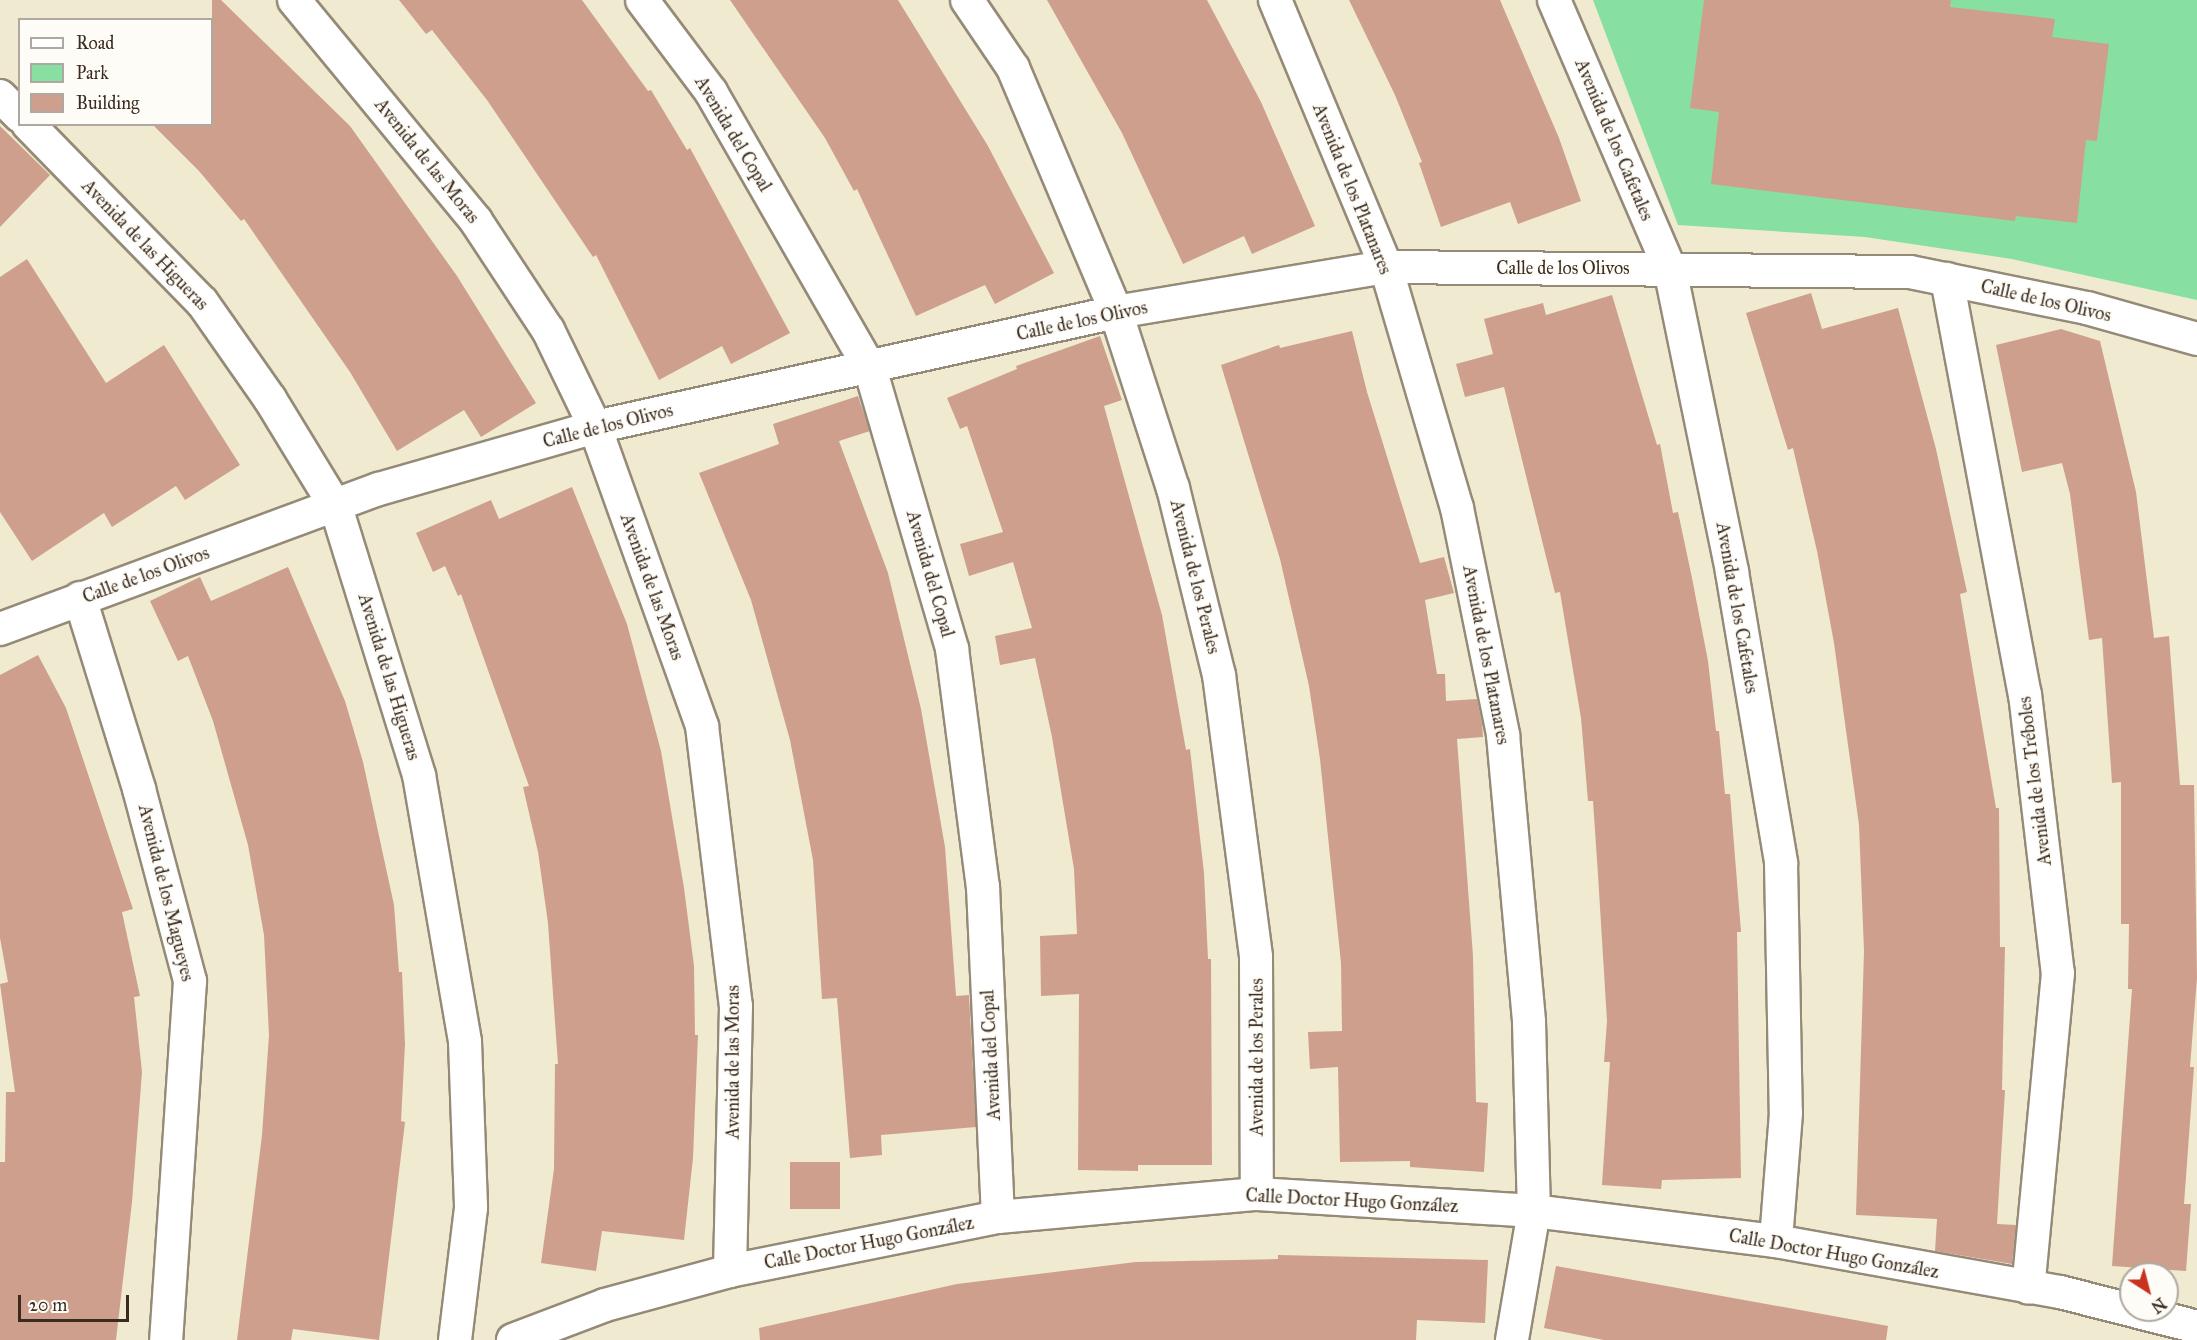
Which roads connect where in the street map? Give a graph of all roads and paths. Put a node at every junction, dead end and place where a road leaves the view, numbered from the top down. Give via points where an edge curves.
1 (294, 0) edge
2 (642, 0) edge
3 (967, 0) edge
4 (1275, 0) edge
5 (1554, 0) edge
6 (0, 96) edge
7 (18, 114) edge
8 (30, 126) edge
9 (1386, 267) junction
10 (1670, 269) junction
11 (1947, 279) junction
12 (1116, 312) junction
13 (2197, 339) edge
14 (870, 368) junction
15 (595, 427) junction
16 (336, 507) junction
17 (80, 598) junction
18 (0, 629) edge
19 (1257, 1194) junction
20 (1534, 1210) junction
21 (998, 1217) junction
22 (1776, 1241) junction
23 (730, 1271) junction
24 (2028, 1288) junction
25 (2197, 1327) edge
26 (166, 1340) edge
27 (455, 1340) edge
28 (513, 1340) edge
29 (1512, 1340) edge

1 - 15 street, Avenida de las Moras via 476,221 548,330
2 - 14 street, Avenida del Copal via 711,92
3 - 12 street, Avenida de los Perales via 1013,68
4 - 9 street, Avenida de los Platanares
5 - 10 street, Avenida de los Cafetales
6 - 7 street
8 - 16 street, Avenida de las Higueras via 202,302 270,399
9 - 10 street, Calle de los Olivos
9 - 12 street, Calle de los Olivos
9 - 20 street, Avenida de los Platanares via 1457,508 1503,735 1529,1022
10 - 11 street, Calle de los Olivos via 1910,272
10 - 22 street, Avenida de los Cafetales via 1732,572 1781,863 1786,1113
11 - 13 street, Calle de los Olivos via 2087,308
11 - 24 street, Avenida de los Tréboles via 2025,694 2058,973
12 - 14 street, Calle de los Olivos
12 - 19 street, Avenida de los Perales via 1173,488 1219,675 1256,957
14 - 15 street, Calle de los Olivos
14 - 21 street, Avenida del Copal via 952,649 983,887
15 - 16 street, Calle de los Olivos via 379,489
15 - 23 street, Avenida de las Moras via 702,726 736,1006
16 - 17 street, Calle de los Olivos
16 - 27 street, Avenida de las Higueras via 419,775 465,1042 471,1208
17 - 18 street, Calle de los Olivos
17 - 26 street, Avenida de los Magueyes via 139,789 190,981
19 - 20 street, Calle Doctor Hugo González
19 - 21 street, Calle Doctor Hugo González
20 - 22 street, Calle Doctor Hugo González
20 - 29 street, Avenida de los Platanares
21 - 23 street, Calle Doctor Hugo González
22 - 24 street, Calle Doctor Hugo González
23 - 28 street, Calle Doctor Hugo González via 605,1305
24 - 25 street, Calle Doctor Hugo González

